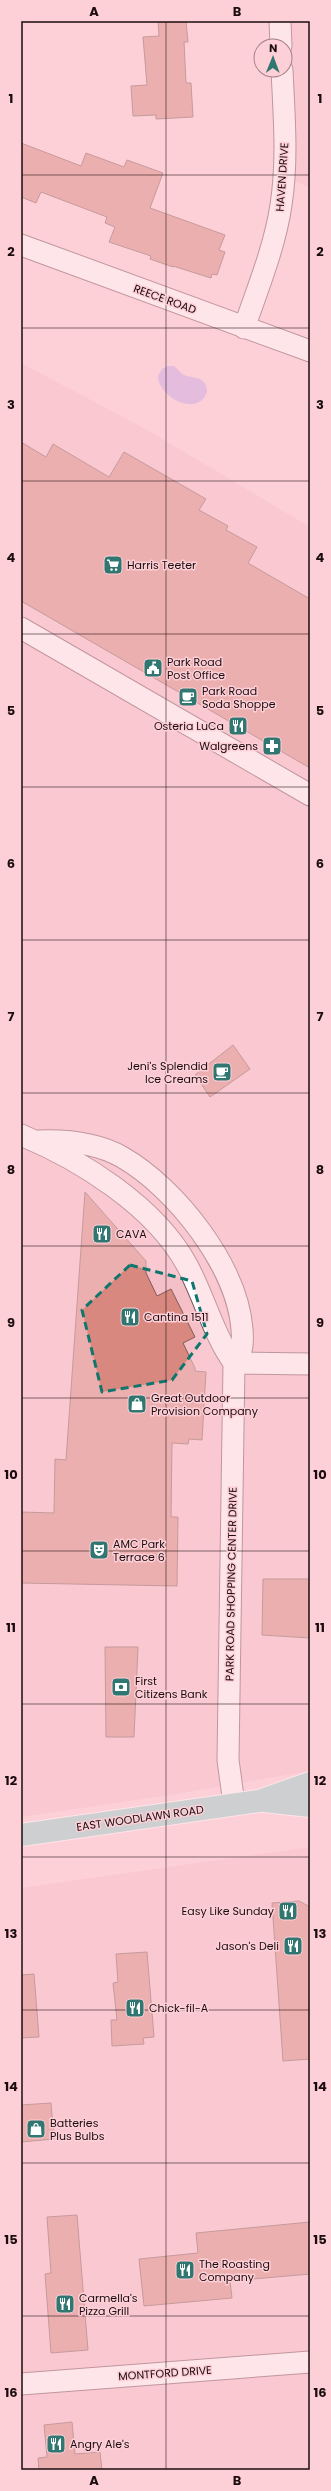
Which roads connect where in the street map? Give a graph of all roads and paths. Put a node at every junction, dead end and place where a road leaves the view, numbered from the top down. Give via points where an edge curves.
1 (280, 21) edge
2 (281, 38) edge
3 (282, 78) edge
4 (21, 245) edge
5 (244, 328) junction
6 (310, 351) edge
7 (21, 628) edge
8 (310, 795) edge
9 (30, 1138) edge
10 (234, 1363) junction
11 (310, 1364) edge
12 (310, 1783) edge
13 (260, 1801) junction
14 (234, 1804) junction
15 (310, 1806) edge
16 (21, 1835) edge
17 (310, 2362) edge
18 (21, 2384) edge

1 - 2 street
3 - 5 street, HAVEN DRIVE via 285,161 281,206 275,233
4 - 5 street, REECE ROAD
5 - 6 street, REECE ROAD
7 - 8 street
9 - 10 street, PARK ROAD SHOPPING CENTER DRIVE via 96,1172 163,1232 187,1264 226,1352
9 - 10 street, PARK ROAD SHOPPING CENTER DRIVE via 67,1141 109,1151 137,1167 182,1209 214,1253 235,1295 241,1318 242,1341 241,1351
10 - 11 street
10 - 14 street, PARK ROAD SHOPPING CENTER DRIVE via 228,1760
12 - 13 main road, EAST WOODLAWN ROAD
13 - 14 main road, EAST WOODLAWN ROAD
13 - 15 main road, EAST WOODLAWN ROAD
14 - 16 main road, EAST WOODLAWN ROAD
17 - 18 street, MONTFORD DRIVE

